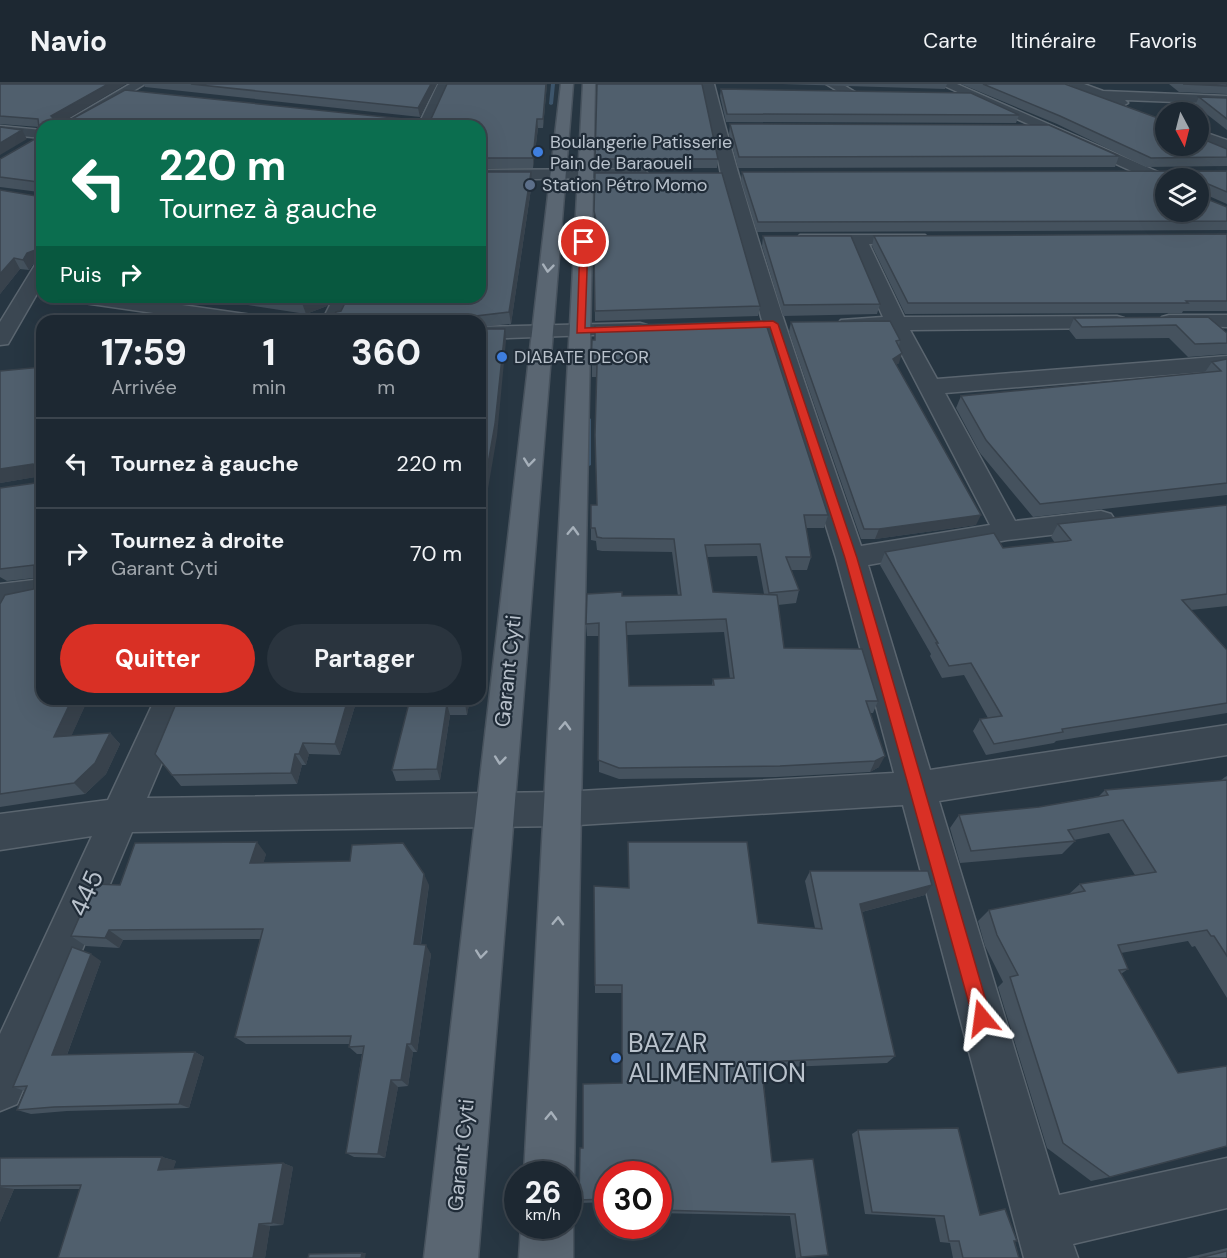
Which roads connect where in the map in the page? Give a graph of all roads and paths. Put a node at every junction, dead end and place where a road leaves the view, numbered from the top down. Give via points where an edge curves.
1 (444, 84) edge
2 (567, 84) edge
3 (589, 84) edge
4 (1073, 84) edge
5 (133, 88) edge
6 (713, 88) edge
7 (829, 88) edge
8 (943, 89) edge
9 (855, 92) edge
10 (150, 95) edge
11 (1102, 96) junction
12 (1227, 100) edge
13 (1144, 112) edge
14 (76, 120) edge
15 (424, 120) edge
16 (1015, 129) edge
17 (1051, 129) junction
18 (0, 130) edge
19 (36, 133) edge
20 (1209, 133) edge
21 (1227, 133) edge
22 (1209, 138) edge
23 (36, 143) edge
24 (1227, 146) edge
25 (25, 149) edge
26 (1102, 173) edge
27 (1149, 173) junction
28 (1155, 173) edge
29 (658, 174) edge
30 (486, 175) edge
31 (505, 175) junction
32 (1155, 176) edge
33 (559, 184) junction
34 (501, 192) edge
35 (940, 238) edge
36 (792, 239) edge
37 (857, 239) junction
38 (36, 290) edge
39 (126, 303) edge
40 (210, 315) edge
41 (1227, 321) edge
42 (830, 324) edge
43 (897, 325) junction
44 (660, 328) edge
45 (580, 331) junction
46 (2, 332) edge
47 (486, 333) edge
48 (541, 333) junction
49 (1227, 363) edge
50 (930, 387) junction
51 (1123, 518) edge
52 (1006, 531) junction
53 (851, 558) junction
54 (36, 591) edge
55 (0, 594) edge
56 (169, 705) edge
57 (1227, 740) edge
58 (917, 788) junction
59 (562, 809) junction
60 (495, 810) junction
61 (120, 815) junction
62 (0, 832) edge
63 (0, 1087) edge
64 (549, 1161) edge
65 (1227, 1183) edge
66 (547, 1239) edge
67 (1046, 1242) edge
68 (451, 1258) edge
69 (546, 1258) edge

1 - 15 street
2 - 33 main road, Garant Cyti
3 - 33 main road, Garant Cyti
4 - 11 street
5 - 10 street
5 - 14 street
6 - 53 street via 725,128 729,174 759,239 773,324
7 - 9 street
8 - 17 street via 973,95
11 - 12 street
11 - 13 street
16 - 17 street
17 - 27 street
18 - 19 street
20 - 21 street
22 - 24 street
23 - 25 street
26 - 27 street
27 - 28 street
27 - 32 street
29 - 33 street
30 - 31 street
31 - 33 street
31 - 34 street
33 - 45 main road, Garant Cyti
33 -> 48 main road, Garant Cyti
35 - 37 street
36 - 37 street
37 - 43 street
38 - 46 street
39 - 40 street
41 - 43 street
42 - 43 street
43 - 50 street
44 - 45 street
45 - 48 street
59 -> 45 main road, Garant Cyti
47 - 48 street
48 -> 60 main road, Garant Cyti
49 - 50 street
50 - 52 street
51 - 52 street
52 - 53 street
53 - 58 street
54 - 55 street
56 - 61 street, 445
57 - 58 street
58 - 59 street
58 - 67 street
59 - 60 street
64 -> 59 main road, Garant Cyti
60 - 61 street
60 -> 68 main road, Garant Cyti
61 - 62 street
61 - 63 street, 445
65 - 67 street
66 - 69 main road

